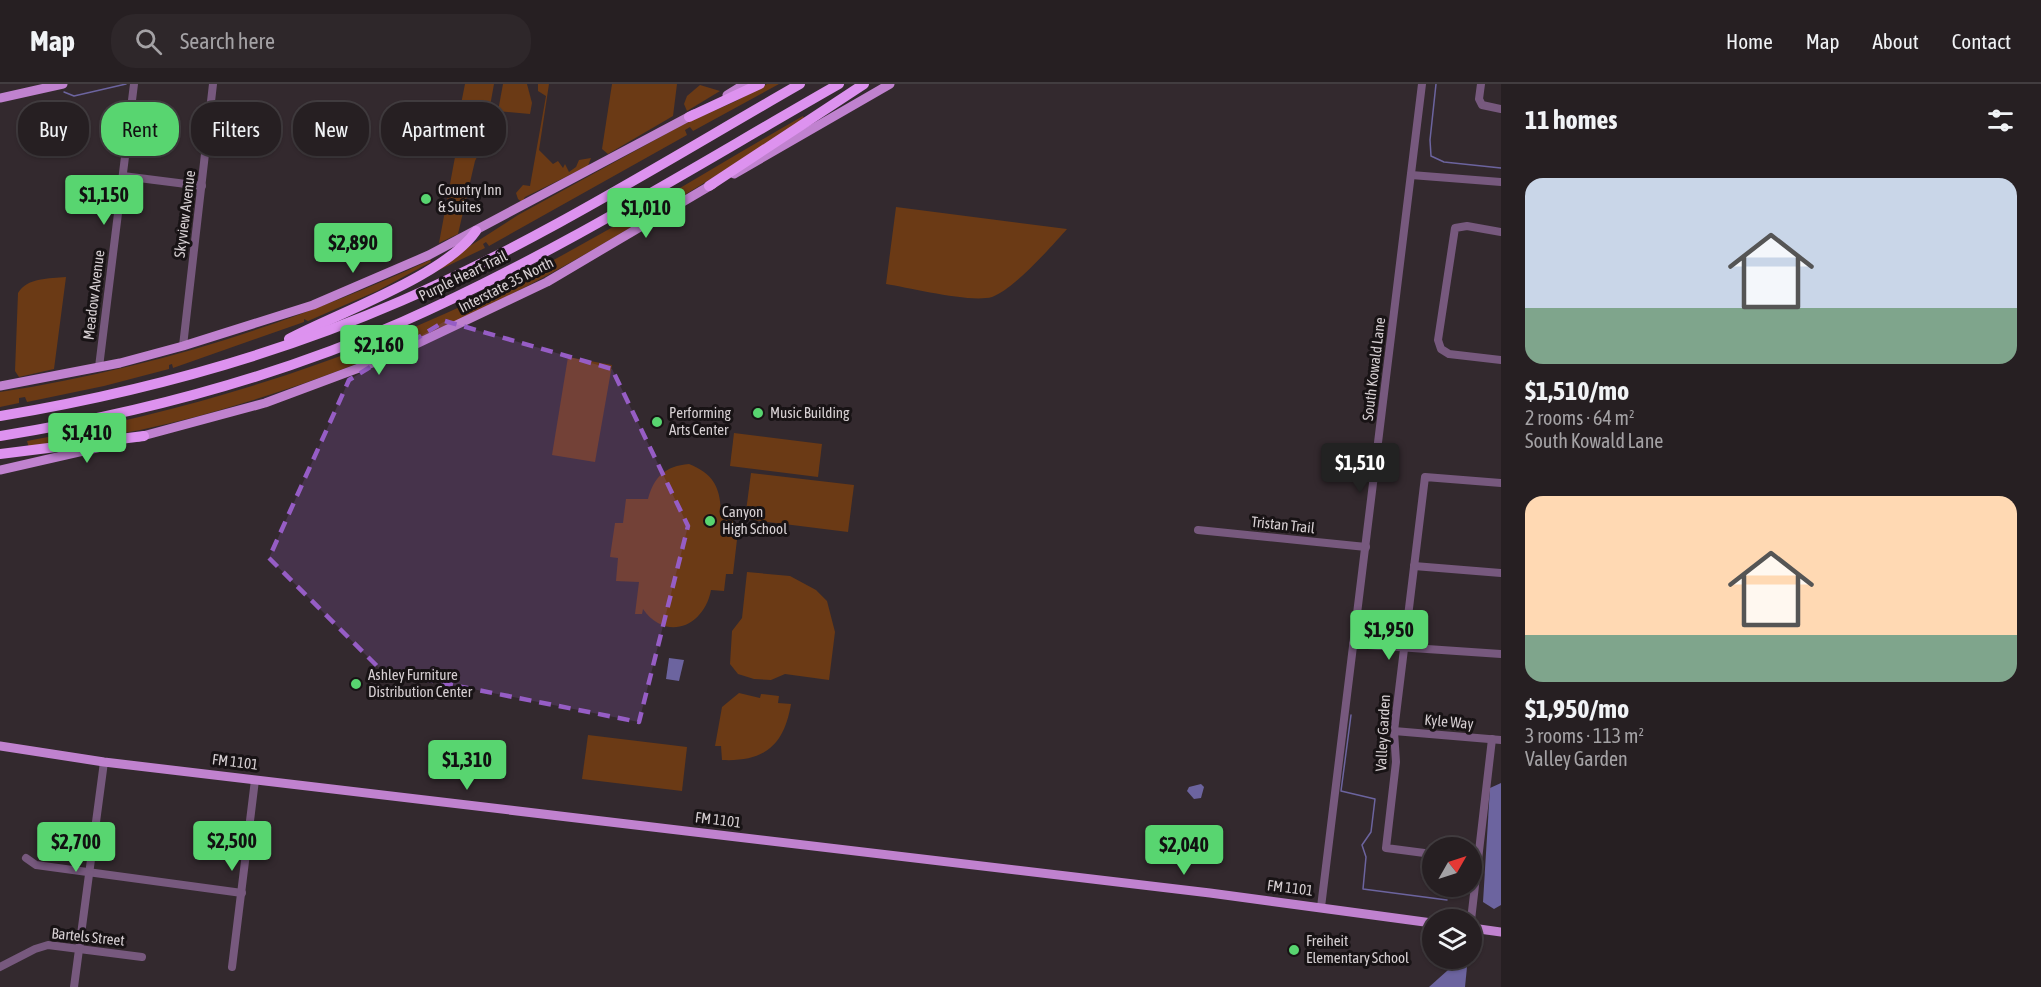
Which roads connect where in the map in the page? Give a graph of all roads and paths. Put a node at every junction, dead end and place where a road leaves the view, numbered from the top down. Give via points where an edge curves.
1 (63, 84) edge
2 (134, 84) edge
3 (213, 84) edge
4 (745, 84) edge
5 (760, 84) edge
6 (800, 84) edge
7 (839, 84) edge
8 (864, 84) edge
9 (890, 84) edge
10 (1422, 84) edge
11 (1481, 84) edge
12 (0, 98) edge
13 (1501, 109) edge
14 (688, 117) junction
15 (1411, 175) junction
16 (123, 176) junction
17 (1501, 182) edge
18 (202, 186) junction
19 (710, 186) junction
20 (476, 231) junction
21 (1501, 231) edge
22 (183, 346) junction
23 (260, 354) junction
24 (1501, 360) edge
25 (99, 367) junction
26 (0, 386) edge
27 (0, 416) edge
28 (0, 436) edge
29 (144, 436) junction
30 (0, 454) edge
31 (0, 470) edge
32 (1501, 483) edge
33 (1198, 530) dead end
34 (1366, 547) junction
35 (1414, 566) junction
36 (1501, 573) edge
37 (1353, 645) junction
38 (1403, 648) junction
39 (1501, 654) edge
40 (1394, 731) junction
41 (1492, 740) junction
42 (1501, 740) edge
43 (0, 746) edge
44 (105, 762) junction
45 (255, 780) junction
46 (1478, 837) edge
47 (1422, 853) edge
48 (26, 858) dead end
49 (89, 873) junction
50 (242, 892) junction
51 (1321, 907) junction
52 (1422, 922) edge
53 (1482, 929) edge
54 (1501, 932) edge
55 (79, 948) junction
56 (142, 957) dead end
57 (0, 967) edge
58 (232, 967) dead end
59 (74, 987) edge

1 - 12 main road
2 - 16 street, Meadow Avenue
3 - 18 street, Skyview Avenue
4 - 14 main road
5 - 14 highway
6 - 23 highway, Purple Heart Trail via 484,261 390,305
7 - 28 highway, Purple Heart Trail via 496,278 400,323 208,391 97,419
8 - 19 highway
9 - 19 main road, Interstate 35 North
10 - 15 street, South Kowald Lane
11 - 13 street via 1482,105
14 - 20 main road
15 - 17 street
15 - 34 street, South Kowald Lane
16 - 18 street
16 - 25 street, Meadow Avenue
18 - 22 street, Skyview Avenue
19 - 29 main road, Interstate 35 North via 547,282 391,356 264,403
20 - 22 main road via 340,294
20 - 23 highway via 455,252 414,278
21 - 24 street via 1455,228 1438,340 1441,349 1449,354
22 - 25 main road
23 - 27 highway, Purple Heart Trail via 102,398
25 - 26 main road
29 - 30 highway
29 - 31 main road, Interstate 35 North
32 - 35 street, Valley Garden via 1425,477
33 - 34 street, Tristan Trail
34 - 37 street, South Kowald Lane
35 - 36 street
35 - 38 street, Valley Garden
37 - 38 street
37 - 51 street, South Kowald Lane
38 - 39 street
38 - 40 street, Valley Garden
40 - 41 street, Kyle Way
40 - 47 street, Valley Garden via 1396,762 1386,848
41 - 42 street, Kyle Way
41 - 46 street
43 - 44 main road, FM 1101 / FM 1101
44 - 45 main road, FM 1101 / FM 1101
44 - 49 street
45 - 50 street
45 - 51 main road, FM 1101 / FM 1101
48 - 49 street via 36,865
49 - 50 street
49 - 55 street
50 - 58 street
51 - 52 main road, FM 1101 / FM 1101
53 - 54 main road
55 - 56 street, Bartels Street
55 - 57 street, Bartels Street via 44,945
55 - 59 street

